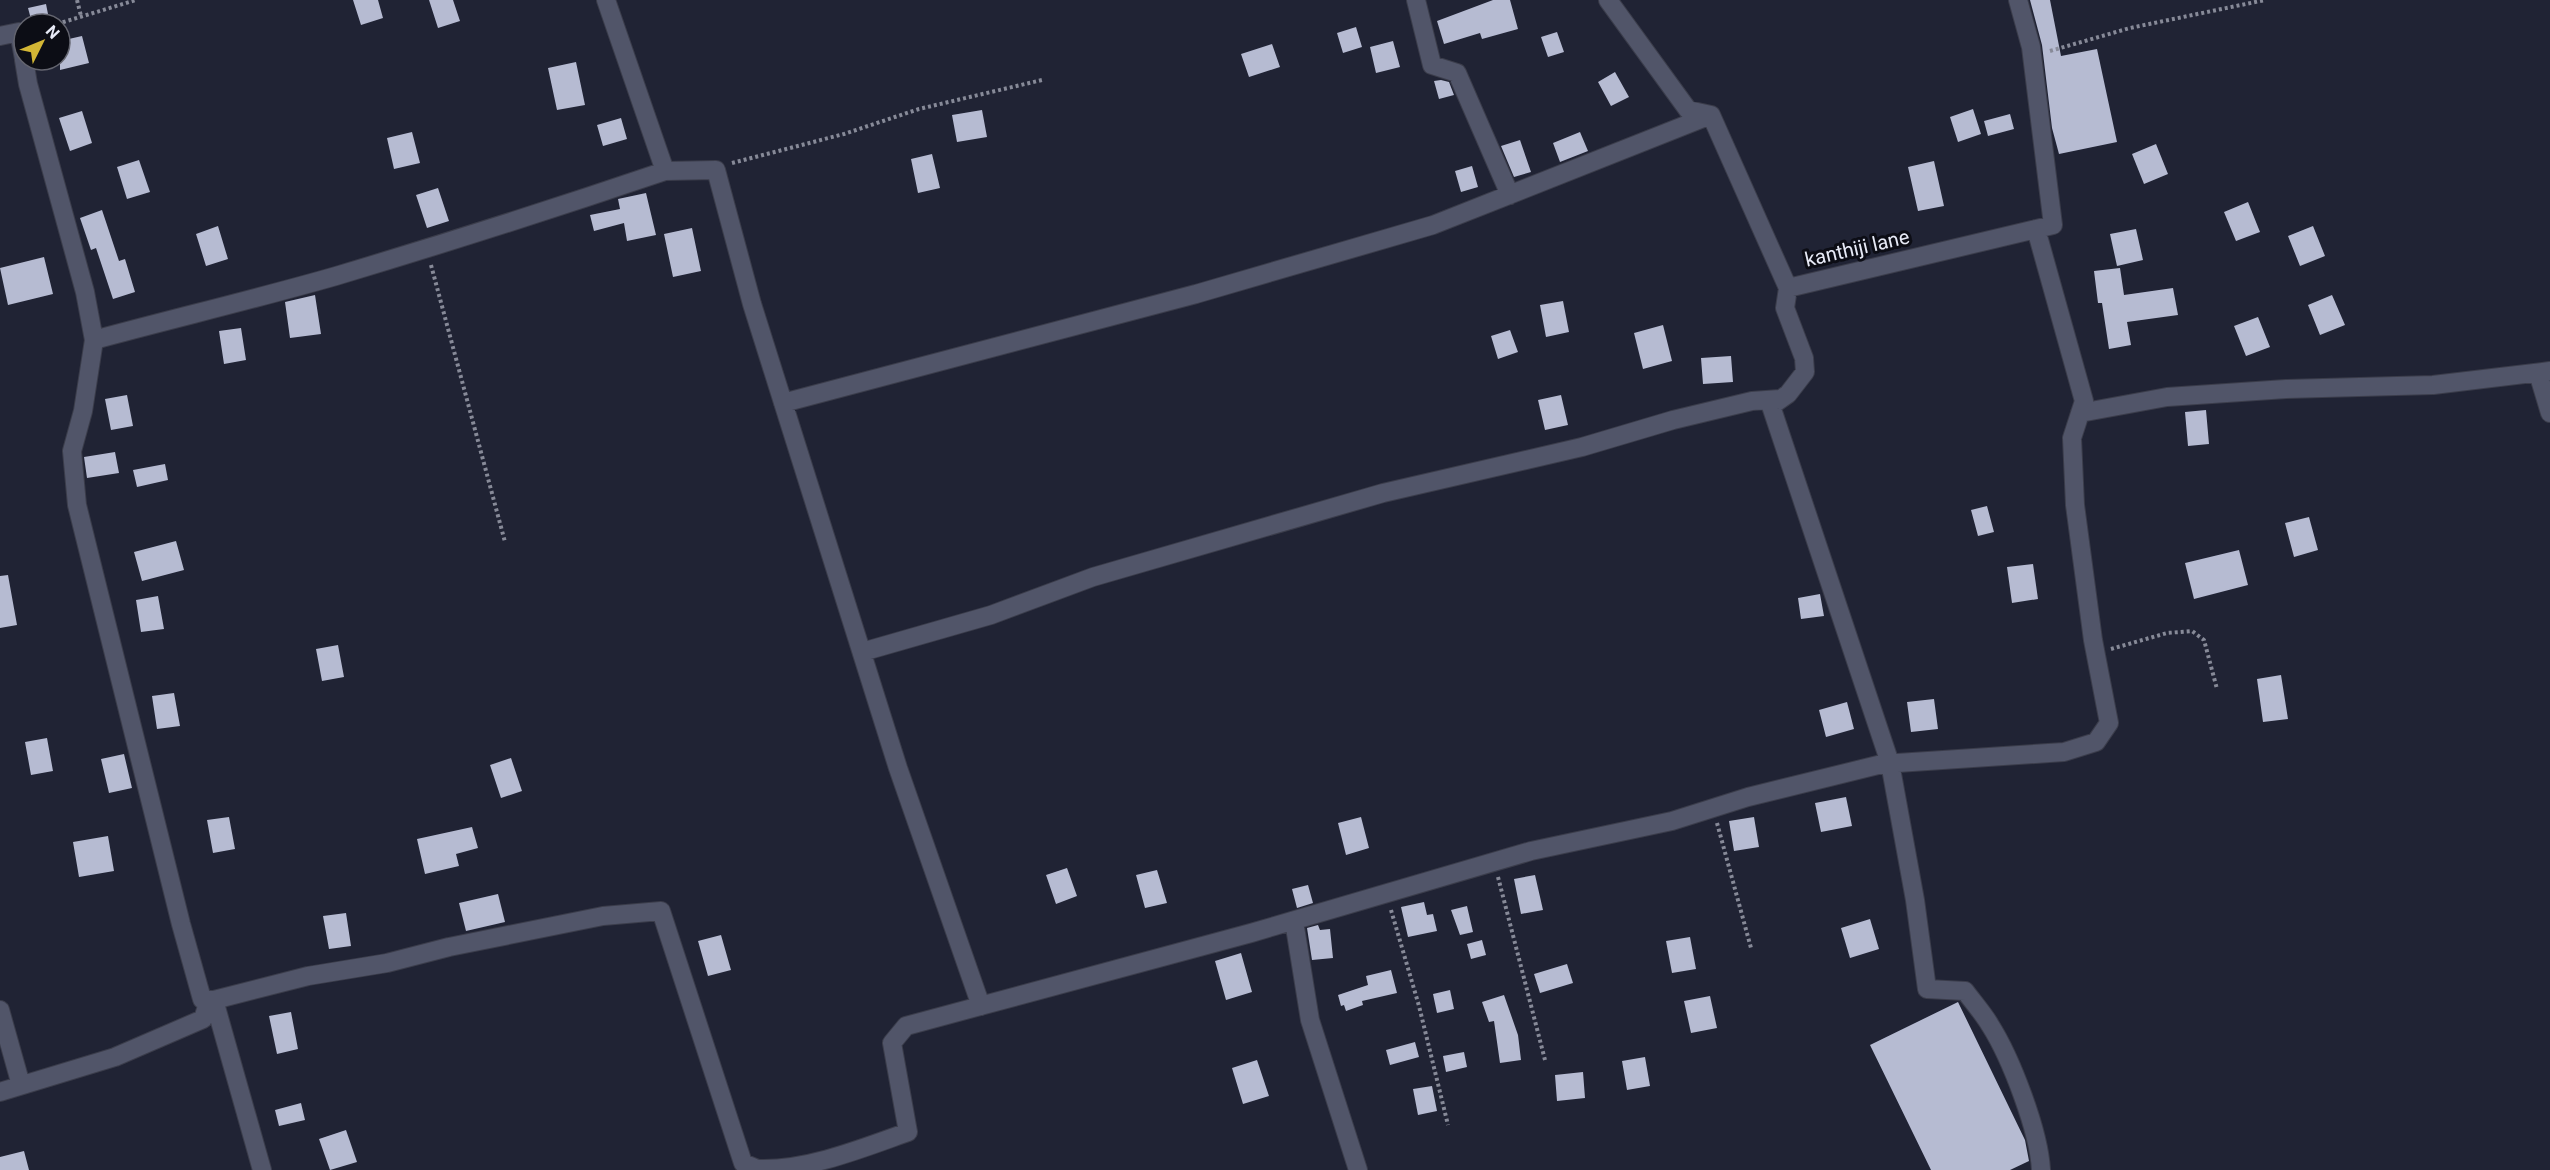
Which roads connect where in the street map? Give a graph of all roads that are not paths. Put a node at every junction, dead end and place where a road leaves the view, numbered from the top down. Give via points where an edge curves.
1 (606, 0) edge
2 (1416, 0) edge
3 (1608, 0) edge
4 (2018, 0) edge
5 (26, 72) edge
6 (1711, 115) junction
7 (665, 171) junction
8 (1510, 195) junction
9 (2036, 229) junction
10 (1788, 288) junction
11 (94, 339) junction
12 (2544, 372) edge
13 (1780, 399) junction
14 (783, 403) junction
15 (2080, 413) junction
16 (2550, 413) edge
17 (862, 652) junction
18 (1890, 763) junction
19 (1294, 921) junction
20 (211, 1000) junction
21 (981, 1006) junction
22 (0, 1010) edge
23 (21, 1085) junction
24 (0, 1092) edge
25 (262, 1170) edge
26 (1358, 1170) edge
27 (2041, 1170) edge

1 - 7 street
2 - 8 street via 1432,65 1457,73
3 - 6 street via 1688,110
4 - 9 street via 2032,56 2053,225
5 - 11 street
6 - 8 street
6 - 10 street, kanthiji lane
7 - 11 street via 335,276
7 - 14 street via 716,170
8 - 14 street via 1433,225 1196,294
9 - 10 street, kanthiji lane
9 - 15 street via 2084,401
10 - 13 street via 1785,308 1804,358 1805,372
11 - 20 street via 83,411 72,451 77,505 181,924 202,999
12 - 15 street via 2433,385 2167,397
12 - 16 street
13 - 17 street via 1673,420 1582,447 1372,496 1093,577 991,615
13 - 18 street via 1771,406
14 - 17 street
15 - 18 street via 2072,438 2074,505 2109,723 2096,742 2064,752
17 - 21 street
18 - 19 street via 1748,797 1672,821 1531,851
18 - 27 street via 1927,990 1965,991 1991,1025 2024,1098
19 - 21 street
19 - 26 street via 1310,1020
20 - 21 street via 308,976 387,963 603,916 661,911 743,1163 758,1169 850,1153 908,1132 892,1043 906,1026
20 - 23 street via 203,1019 115,1057
20 - 25 street
22 - 23 street
23 - 24 street

